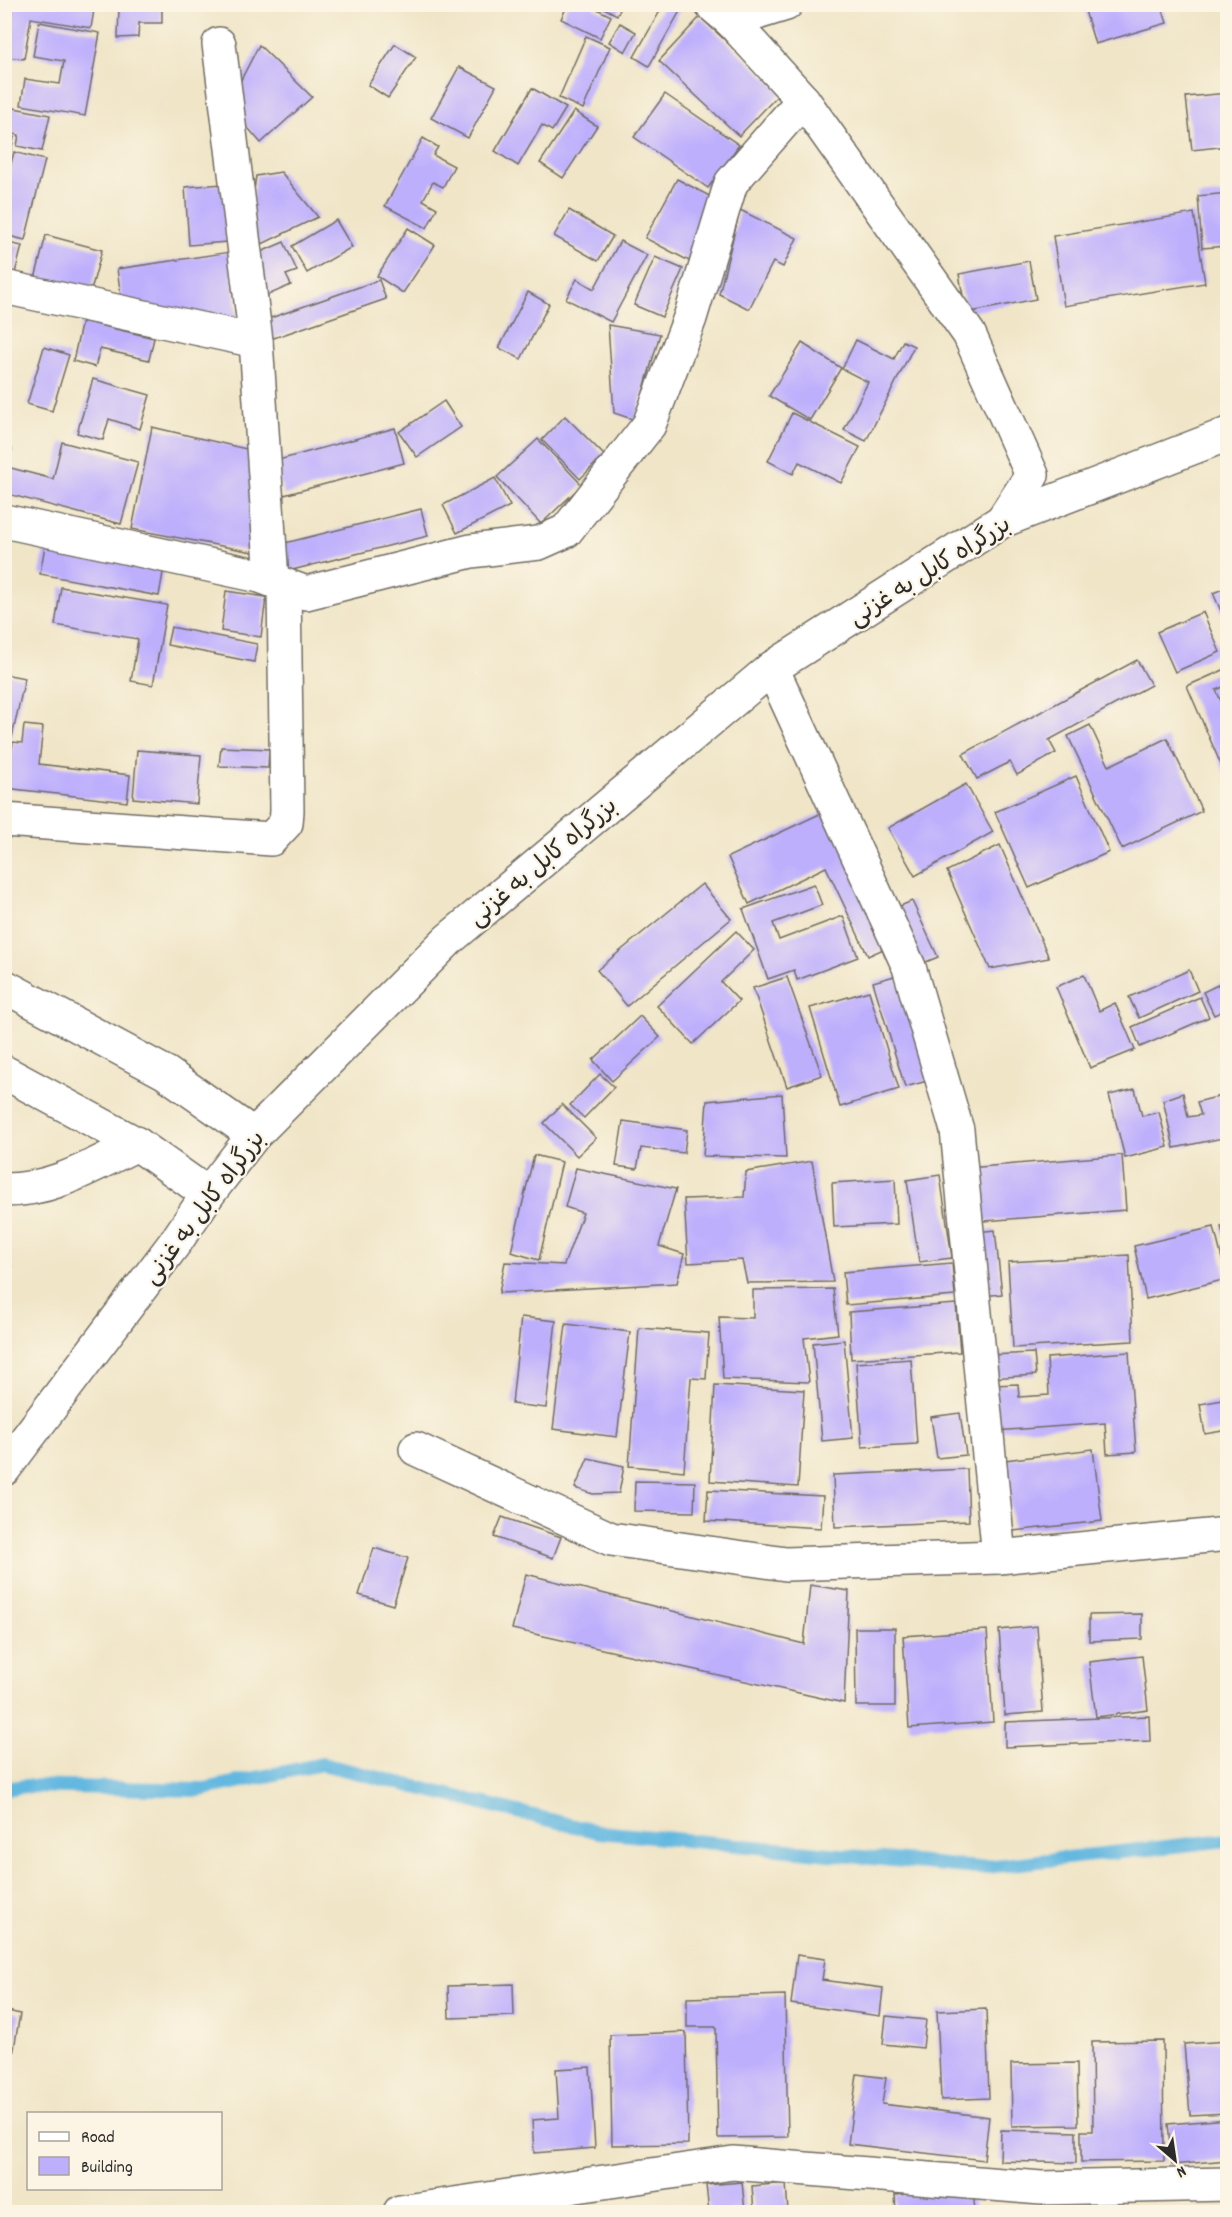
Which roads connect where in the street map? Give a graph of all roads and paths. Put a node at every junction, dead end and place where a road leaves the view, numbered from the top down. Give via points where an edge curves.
1 (786, 4) edge
2 (721, 13) edge
3 (219, 44) dead end
4 (803, 100) junction
5 (4, 287) edge
6 (256, 341) junction
7 (1227, 434) edge
8 (4, 521) edge
9 (1002, 521) junction
10 (278, 583) junction
11 (772, 668) junction
12 (4, 820) edge
13 (4, 986) edge
14 (4, 1072) edge
15 (254, 1135) junction
16 (138, 1144) junction
17 (4, 1190) edge
18 (208, 1194) junction
19 (417, 1449) dead end
20 (4, 1469) edge
21 (1227, 1534) edge
22 (999, 1557) junction
23 (1227, 2184) edge
24 (400, 2212) edge

1 - 2 main road
2 - 4 main road
3 - 6 main road
4 - 9 main road via 969,334 1032,476
4 - 10 main road via 731,183 690,318 649,425 566,531 538,543 471,551 306,593
5 - 6 main road
6 - 10 main road
7 - 9 main road, بزرگراه کابل به غزنی
8 - 10 main road
9 - 11 main road, بزرگراه کابل به غزنی
10 - 12 main road via 287,811 286,823 271,839
11 - 15 main road, بزرگراه کابل به غزنی via 448,940
11 - 22 main road via 909,966 957,1130
13 - 15 main road via 166,1073
14 - 16 main road
15 - 18 main road, بزرگراه کابل به غزنی
16 - 17 main road via 55,1183
16 - 18 main road
18 - 20 main road, بزرگراه کابل به غزنی
19 - 22 main road via 611,1539 786,1564
21 - 22 main road
23 - 24 main road via 1041,2188 733,2163

